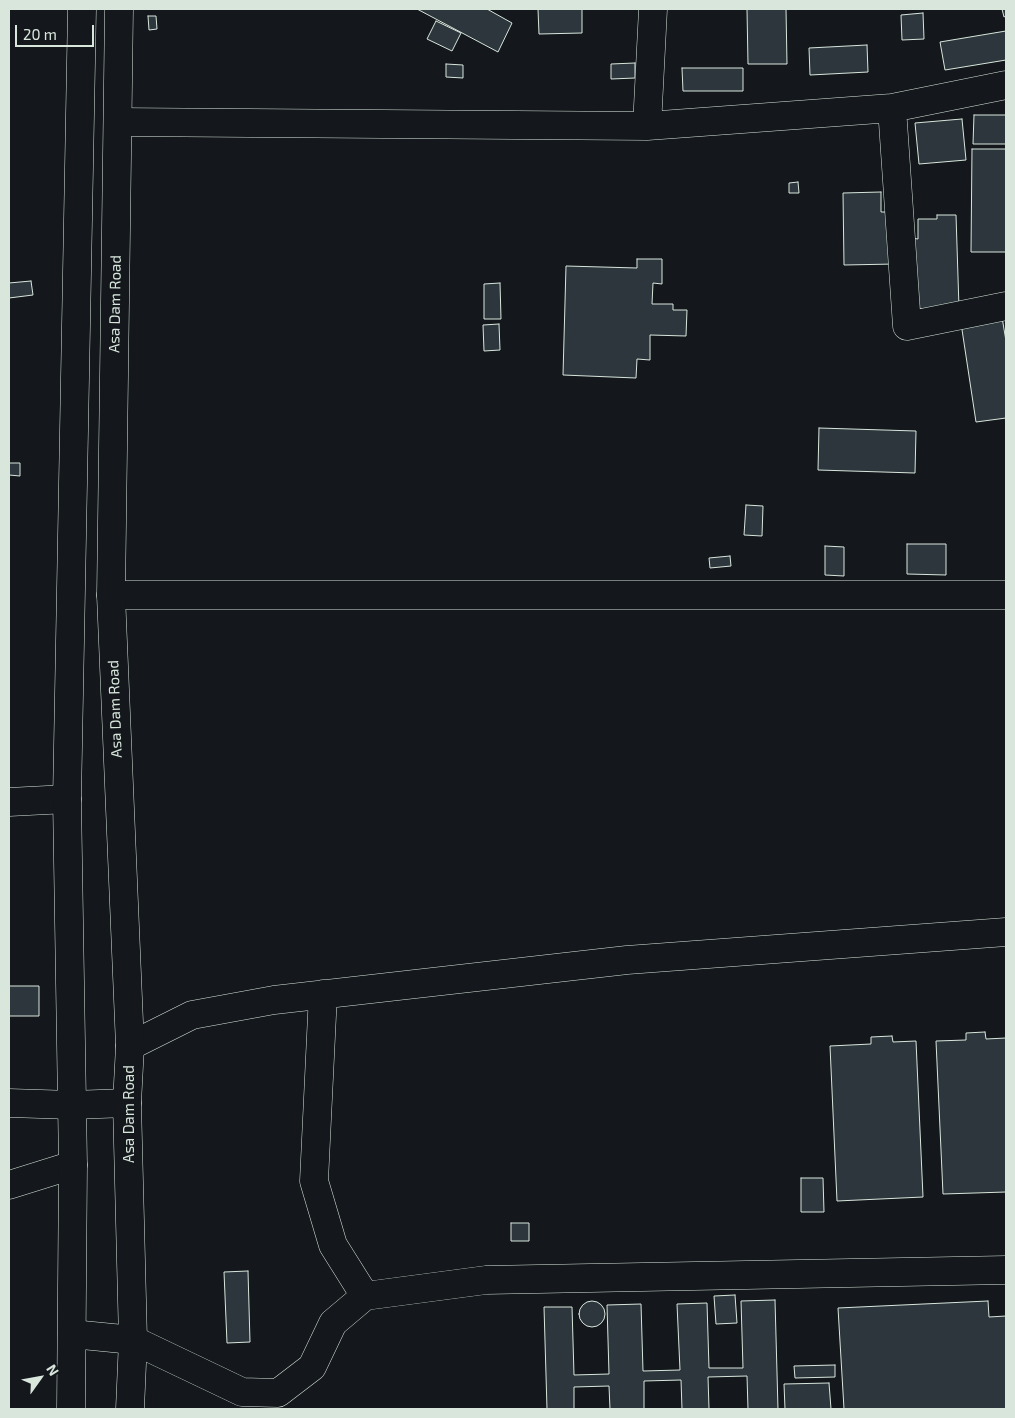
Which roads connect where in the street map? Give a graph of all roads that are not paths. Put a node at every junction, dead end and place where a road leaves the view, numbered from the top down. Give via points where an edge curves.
1 (82, 9) edge
2 (119, 9) edge
3 (653, 9) edge
4 (1006, 85) edge
5 (892, 108) junction
6 (118, 122) junction
7 (647, 126) junction
8 (1006, 306) edge
9 (110, 595) junction
10 (1006, 595) edge
11 (67, 799) junction
12 (9, 802) edge
13 (1006, 932) edge
14 (323, 994) junction
15 (130, 1046) junction
16 (9, 1103) edge
17 (127, 1103) junction
18 (72, 1105) junction
19 (73, 1166) junction
20 (9, 1185) edge
21 (1006, 1270) edge
22 (365, 1296) junction
23 (72, 1334) junction
24 (133, 1340) junction
25 (71, 1409) edge
26 (130, 1409) edge

1 - 11 main road
2 - 6 main road, Asa Dam Road
3 - 7 main road
4 - 5 main road
5 - 7 main road
5 - 8 main road via 907,326
6 - 7 main road
6 - 9 main road, Asa Dam Road
9 - 10 main road
9 - 15 main road, Asa Dam Road
11 - 12 main road
11 - 18 main road
13 - 14 main road via 627,960
14 - 15 main road via 192,1015
14 - 22 main road via 314,1181 333,1244
15 - 17 main road, Asa Dam Road
16 - 18 main road
17 - 18 main road
17 - 24 main road, Asa Dam Road
18 - 19 main road
19 - 20 main road
19 - 23 main road
21 - 22 main road via 486,1280
22 - 24 main road via 332,1323 312,1367 278,1393 242,1392
23 - 24 main road
23 - 25 main road
24 - 26 main road, Asa Dam Road

